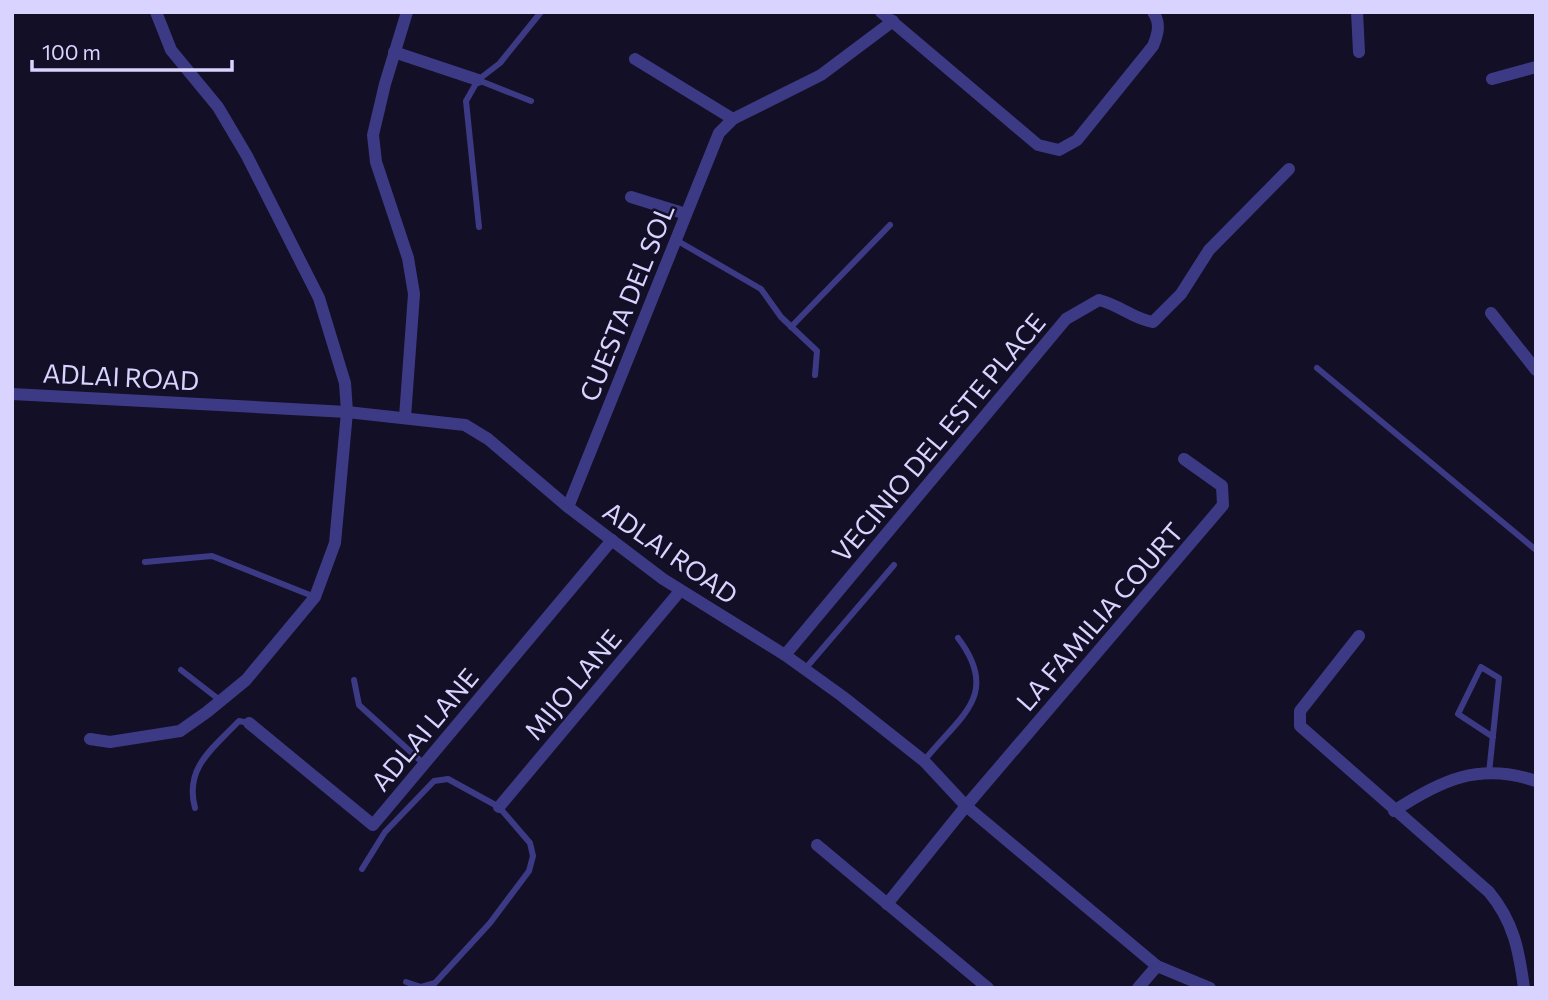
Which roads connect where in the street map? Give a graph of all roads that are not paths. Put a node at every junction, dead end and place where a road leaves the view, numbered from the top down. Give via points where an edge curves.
1 (156, 12) edge
2 (407, 12) edge
3 (541, 12) edge
4 (881, 12) edge
5 (1153, 12) edge
6 (1357, 12) edge
7 (893, 21) junction
8 (394, 52) junction
9 (1359, 52) dead end
10 (635, 59) dead end
11 (1536, 67) edge
12 (1492, 79) dead end
13 (478, 80) junction
14 (531, 101) dead end
15 (733, 119) junction
16 (1289, 169) dead end
17 (631, 197) dead end
18 (686, 214) junction
19 (890, 225) dead end
20 (479, 227) dead end
21 (676, 240) junction
22 (1492, 313) dead end
23 (791, 327) junction
24 (1317, 368) dead end
25 (1536, 370) edge
26 (815, 375) dead end
27 (12, 394) edge
28 (347, 412) junction
29 (405, 417) junction
30 (1184, 459) dead end
31 (568, 507) junction
32 (612, 540) junction
33 (1536, 550) edge
34 (145, 562) dead end
35 (894, 565) dead end
36 (680, 591) junction
37 (315, 597) junction
38 (1359, 636) dead end
39 (958, 638) dead end
40 (785, 655) junction
41 (805, 669) junction
42 (181, 670) dead end
43 (354, 680) dead end
44 (220, 701) junction
45 (249, 723) joint
46 (1493, 737) junction
47 (90, 739) dead end
48 (924, 761) junction
49 (424, 764) junction
50 (1489, 773) junction
51 (1536, 781) edge
52 (965, 806) junction
53 (499, 807) junction
54 (195, 808) dead end
55 (1394, 811) junction
56 (817, 845) dead end
57 (362, 869) dead end
58 (887, 904) junction
59 (1157, 966) junction
60 (406, 982) dead end
61 (988, 988) edge
62 (1138, 988) edge
63 (1210, 988) edge
64 (1524, 988) edge

1 - 28 street via 172,50 218,107 247,156 319,299 345,383
2 - 8 street
3 - 13 lane via 500,63
4 - 7 street
5 - 7 street via 1158,18 1153,46 1077,140 1059,150 1038,145
6 - 9 street
7 - 15 street, CUESTA DEL SOL via 821,75
8 - 13 street
8 - 29 street via 373,135 376,162 408,257 414,294
10 - 15 street
11 - 12 street
13 - 14 lane
13 - 20 lane via 466,101
15 - 18 street, CUESTA DEL SOL via 719,133
16 - 40 street, VECINIO DEL ESTE PLACE via 1209,250 1181,294 1153,322 1138,320 1116,304 1100,300 1066,319
17 - 18 street
18 - 21 street, CUESTA DEL SOL
19 - 23 lane
21 - 23 lane via 761,289
21 - 31 street, CUESTA DEL SOL
22 - 25 street
23 - 26 lane via 817,351
24 - 33 lane
27 - 28 street, ADLAI ROAD
28 - 29 street, ADLAI ROAD
28 - 37 street via 335,543
29 - 31 street, ADLAI ROAD via 465,425
30 - 52 street, LA FAMILIA COURT via 1222,486 1223,505
31 - 32 street, ADLAI ROAD
32 - 36 street, ADLAI ROAD
32 - 49 street, ADLAI LANE
34 - 37 lane via 212,556
35 - 41 lane
36 - 40 street, ADLAI ROAD
36 - 53 street, MIJO LANE
37 - 44 street via 246,680
38 - 55 street via 1300,711 1300,726
39 - 48 lane via 975,663 977,695
40 - 41 street, ADLAI ROAD
41 - 48 street, ADLAI ROAD
42 - 44 lane
43 - 49 lane via 359,705
44 - 47 street via 180,731 110,742
45 - 49 street, ADLAI LANE via 373,825
45 - 54 lane via 239,721 193,775 190,791
46 - 46 lane via 1499,678 1481,667 1458,714
46 - 50 lane
48 - 52 street, ADLAI ROAD
50 - 51 street
50 - 55 street via 1433,785
52 - 58 street
52 - 59 street, ADLAI ROAD
53 - 57 lane via 448,779 434,781 385,832
53 - 60 lane via 530,843 529,871 440,979 421,987
55 - 64 street via 1499,903 1518,945
56 - 58 street
58 - 61 street
59 - 62 street
59 - 63 street, ADLAI ROAD

